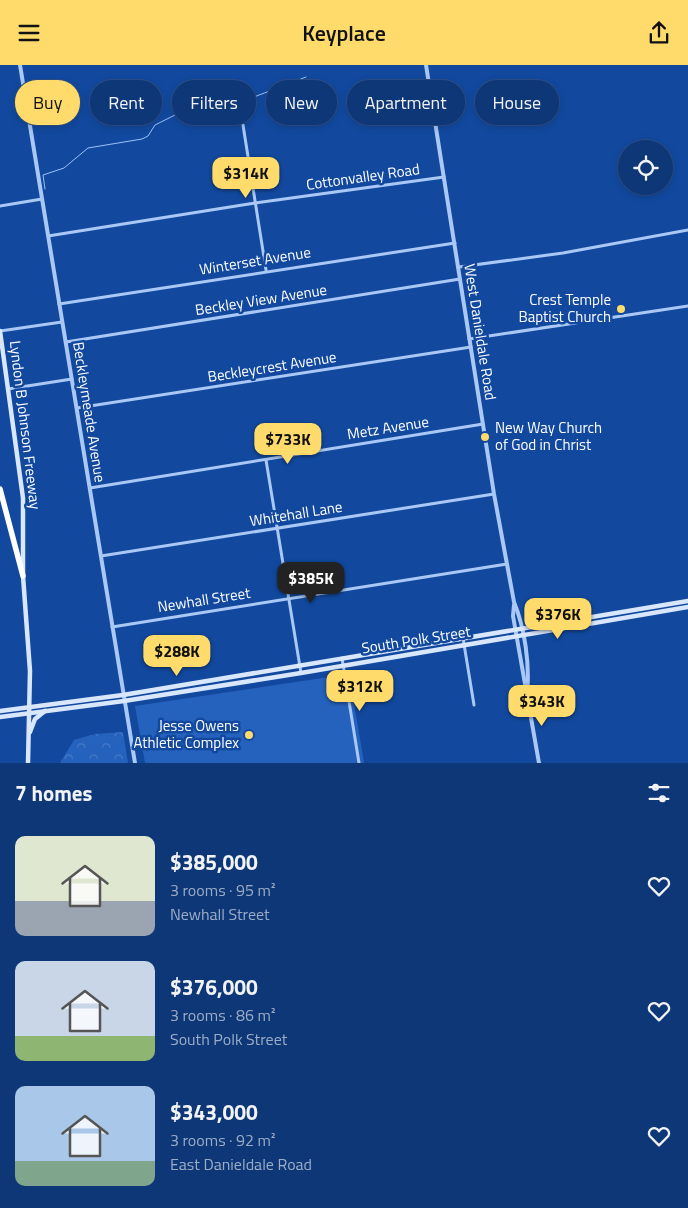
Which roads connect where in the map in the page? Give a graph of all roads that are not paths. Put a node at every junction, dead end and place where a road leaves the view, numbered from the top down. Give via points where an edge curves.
1 (20, 65) edge
2 (426, 65) edge
3 (243, 125) dead end
4 (444, 177) junction
5 (42, 199) junction
6 (256, 203) junction
7 (0, 206) edge
8 (688, 230) edge
9 (48, 236) junction
10 (455, 243) junction
11 (459, 267) junction
12 (266, 271) junction
13 (461, 279) junction
14 (59, 304) junction
15 (688, 306) edge
16 (62, 321) junction
17 (0, 331) edge
18 (469, 339) junction
19 (66, 343) junction
20 (470, 347) junction
21 (72, 379) junction
22 (8, 389) junction
23 (76, 408) junction
24 (484, 425) junction
25 (266, 459) junction
26 (90, 488) junction
27 (0, 489) edge
28 (494, 493) junction
29 (278, 529) junction
30 (101, 556) junction
31 (507, 564) junction
32 (24, 576) junction
33 (289, 598) junction
34 (688, 601) edge
35 (514, 603) junction
36 (688, 607) edge
37 (588, 620) junction
38 (112, 627) junction
39 (522, 629) junction
40 (516, 630) junction
41 (523, 635) junction
42 (516, 637) junction
43 (462, 639) junction
44 (464, 645) junction
45 (414, 646) junction
46 (374, 653) junction
47 (415, 653) junction
48 (342, 658) junction
49 (376, 659) junction
50 (342, 664) junction
51 (300, 667) junction
52 (302, 673) junction
53 (217, 680) junction
54 (218, 686) junction
55 (527, 694) junction
56 (123, 695) junction
57 (124, 701) junction
58 (474, 705) dead end
59 (29, 706) junction
60 (2, 710) edge
61 (45, 711) junction
62 (28, 713) junction
63 (0, 717) edge
64 (29, 735) junction
65 (28, 763) edge
66 (134, 763) edge
67 (359, 763) edge
68 (539, 763) edge

1 - 5 street, Beckleymeade Avenue
2 - 4 street, West Danieldale Road
3 - 6 street
4 - 6 street, Cottonvalley Road
4 - 10 street, West Danieldale Road
5 - 7 street
5 - 9 street, Beckleymeade Avenue
6 - 9 street, Cottonvalley Road
6 - 12 street
8 - 11 street via 563,253
9 - 14 street, Beckleymeade Avenue
10 - 11 street, West Danieldale Road
10 - 12 street, Winterset Avenue
11 - 13 street, West Danieldale Road
12 - 14 street, Winterset Avenue
13 - 18 street, West Danieldale Road
13 - 19 street, Beckley View Avenue
14 - 16 street, Beckleymeade Avenue
15 - 18 street
16 - 17 street
16 - 19 street, Beckleymeade Avenue
17 - 22 main road, Lyndon B Johnson Freeway
18 - 20 street, West Danieldale Road
19 - 21 street, Beckleymeade Avenue
20 - 23 street, Beckleycrest Avenue
20 - 24 street, West Danieldale Road
21 - 22 street
21 - 23 street, Beckleymeade Avenue
22 - 32 main road, Lyndon B Johnson Freeway via 23,498
23 - 26 street, Beckleymeade Avenue
24 - 25 street, Metz Avenue
24 - 28 street, West Danieldale Road
25 - 26 street, Metz Avenue
25 - 29 street
26 - 30 street, Beckleymeade Avenue
27 - 32 highway
28 - 29 street, Whitehall Lane
28 - 31 street, West Danieldale Road
29 - 30 street, Whitehall Lane
29 - 33 street
30 - 38 street, Beckleymeade Avenue
31 - 33 street, Newhall Street
31 - 35 street, West Danieldale Road
32 - 59 main road, Lyndon B Johnson Freeway
33 - 38 street, Newhall Street
33 - 51 street
34 - 37 main road, South Polk Street
35 - 39 street, West Danieldale Road
35 - 40 street, West Danieldale Road
36 - 37 main road, South Polk Street
37 - 39 main road, South Polk Street
37 - 41 main road, South Polk Street
38 - 56 street, Beckleymeade Avenue
39 - 40 main road, South Polk Street
39 - 41 street, West Danieldale Road
40 - 42 street, West Danieldale Road
40 - 43 main road, South Polk Street
41 - 42 main road, South Polk Street
41 - 55 street, West Danieldale Road via 529,680
42 - 44 main road, South Polk Street
42 - 55 street, West Danieldale Road
43 - 44 street
43 - 45 main road, South Polk Street
44 - 47 main road, South Polk Street
44 - 58 street
45 - 46 main road, South Polk Street
45 - 47 main road
46 - 48 main road, South Polk Street
46 - 49 main road
47 - 49 main road, South Polk Street
48 - 50 street
48 - 51 main road, South Polk Street
49 - 50 main road, South Polk Street
50 - 52 main road, South Polk Street
50 - 67 street
51 - 52 street
51 - 53 main road, South Polk Street
52 - 54 main road, South Polk Street
53 - 54 main road
53 - 56 main road, South Polk Street
54 - 57 main road, South Polk Street
55 - 68 street
56 - 57 street, Beckleymeade Avenue
56 - 59 main road, South Polk Street
57 - 61 main road, South Polk Street
57 - 66 street, Beckleymeade Avenue
59 - 60 main road, South Polk Street
59 - 62 main road, Lyndon B Johnson Freeway
61 - 62 main road, South Polk Street
61 - 64 main road via 35,719
62 - 63 main road, South Polk Street
62 - 64 main road, Lyndon B Johnson Freeway
64 - 65 main road, Lyndon B Johnson Freeway

